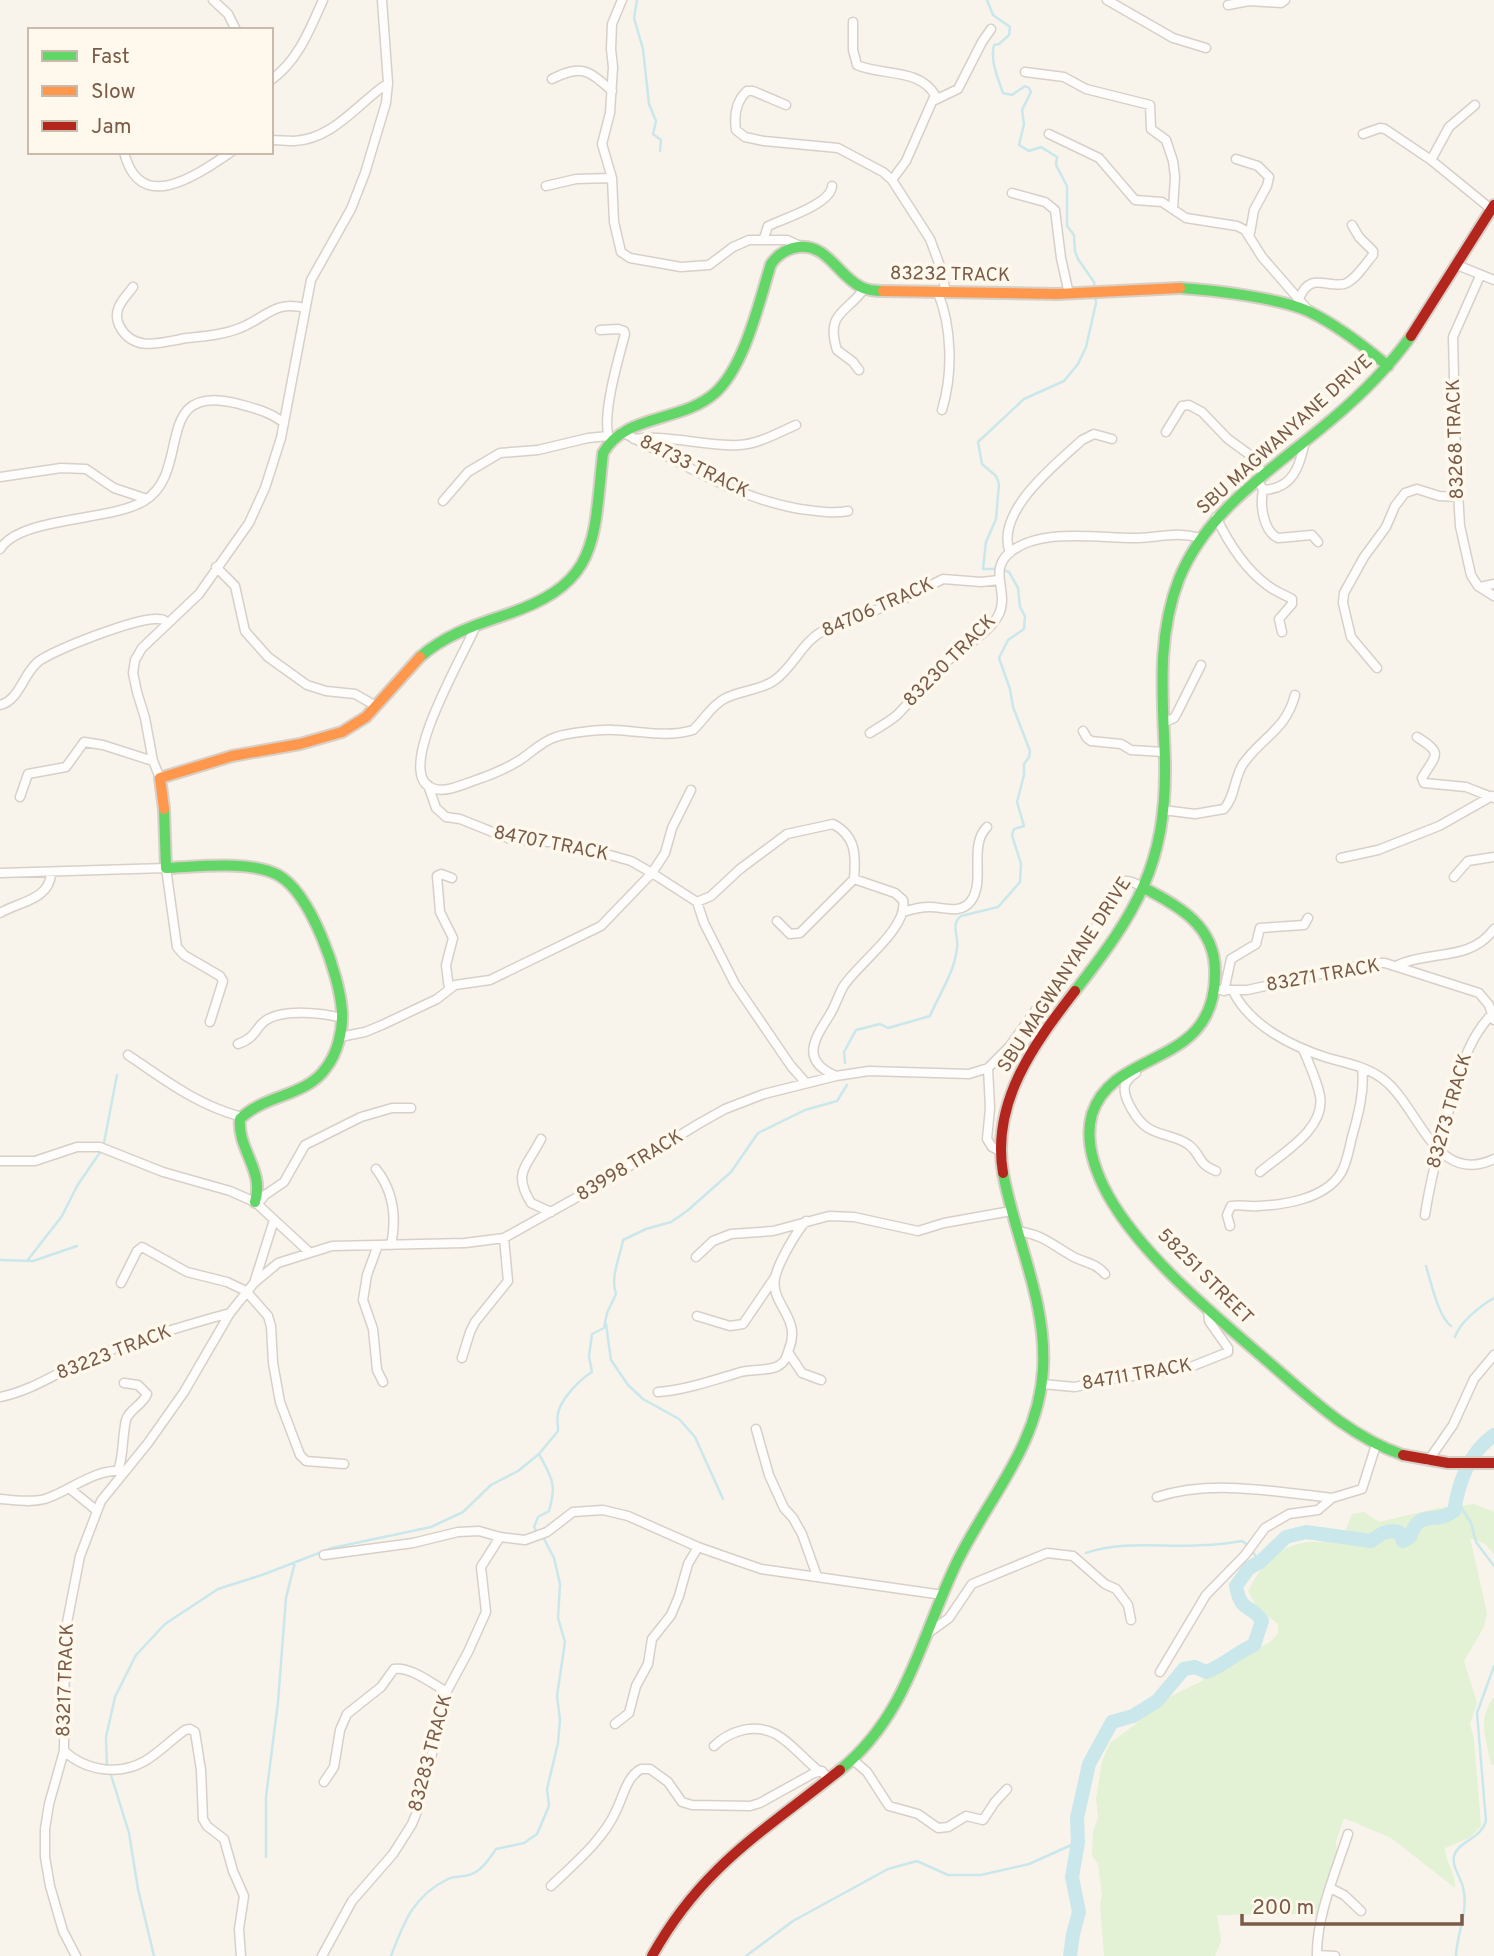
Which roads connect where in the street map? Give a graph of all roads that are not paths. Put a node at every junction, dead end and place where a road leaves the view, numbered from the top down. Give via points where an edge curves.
1 (213, 0) edge
2 (323, 0) edge
3 (382, 0) edge
4 (622, 0) edge
5 (1107, 0) edge
6 (1285, 0) edge
7 (1227, 5) dead end
8 (853, 22) dead end
9 (235, 28) edge
10 (992, 29) dead end
11 (1206, 48) dead end
12 (1025, 72) dead end
13 (273, 77) edge
14 (552, 79) dead end
15 (388, 83) junction
16 (612, 91) junction
17 (935, 100) junction
18 (786, 105) dead end
19 (1475, 105) dead end
20 (1049, 134) dead end
21 (1363, 134) dead end
22 (273, 140) edge
23 (124, 154) edge
24 (228, 154) edge
25 (1236, 159) dead end
26 (1431, 160) junction
27 (612, 178) junction
28 (892, 180) junction
29 (545, 186) dead end
30 (832, 186) dead end
31 (1012, 193) dead end
32 (1493, 207) edge
33 (1173, 209) junction
34 (1352, 225) dead end
35 (1250, 233) junction
36 (764, 238) junction
37 (800, 246) junction
38 (1457, 265) junction
39 (1480, 276) junction
40 (1494, 280) edge
41 (133, 288) dead end
42 (864, 289) junction
43 (942, 292) junction
44 (1069, 294) junction
45 (1300, 299) junction
46 (305, 308) junction
47 (1312, 314) junction
48 (600, 330) dead end
49 (1388, 366) junction
50 (859, 370) dead end
51 (942, 410) dead end
52 (284, 423) junction
53 (796, 425) dead end
54 (622, 432) junction
55 (1166, 432) dead end
56 (609, 438) junction
57 (634, 439) junction
58 (1112, 439) dead end
59 (1305, 441) junction
60 (0, 477) edge
61 (1262, 482) junction
62 (1459, 497) junction
63 (147, 499) junction
64 (443, 500) dead end
65 (848, 511) dead end
66 (1216, 517) junction
67 (1201, 538) junction
68 (1318, 542) dead end
69 (0, 550) edge
70 (1010, 553) junction
71 (216, 567) junction
72 (999, 580) junction
73 (1494, 584) edge
74 (1480, 587) junction
75 (1494, 596) edge
76 (168, 623) junction
77 (476, 625) junction
78 (1282, 632) dead end
79 (1201, 664) dead end
80 (1377, 668) dead end
81 (1295, 695) dead end
82 (0, 705) edge
83 (376, 706) junction
84 (1163, 723) junction
85 (1083, 731) dead end
86 (870, 733) dead end
87 (1417, 737) dead end
88 (1164, 752) junction
89 (153, 761) junction
90 (160, 778) junction
91 (429, 786) junction
92 (691, 790) dead end
93 (20, 797) dead end
94 (1493, 797) edge
95 (1163, 810) junction
96 (987, 827) dead end
97 (1494, 857) edge
98 (1341, 859) dead end
99 (166, 868) junction
100 (0, 873) edge
101 (51, 873) junction
102 (652, 873) junction
103 (1454, 877) dead end
104 (452, 878) dead end
105 (854, 879) junction
106 (1144, 888) junction
107 (697, 902) junction
108 (902, 912) junction
109 (0, 913) edge
110 (1308, 918) dead end
111 (777, 921) dead end
112 (1494, 929) edge
113 (1398, 965) junction
114 (449, 989) junction
115 (1224, 991) junction
116 (1491, 1004) edge
117 (342, 1017) junction
118 (1493, 1017) edge
119 (210, 1022) dead end
120 (340, 1037) junction
121 (239, 1044) dead end
122 (1303, 1049) junction
123 (128, 1055) dead end
124 (1160, 1055) junction
125 (991, 1066) junction
126 (1362, 1068) junction
127 (836, 1076) junction
128 (806, 1083) junction
129 (411, 1108) dead end
130 (242, 1117) junction
131 (541, 1139) dead end
132 (1437, 1147) junction
133 (1000, 1151) junction
134 (1494, 1159) edge
135 (0, 1161) edge
136 (376, 1169) dead end
137 (1216, 1171) dead end
138 (1260, 1172) dead end
139 (256, 1203) junction
140 (1011, 1211) junction
141 (551, 1212) junction
142 (1425, 1215) dead end
143 (274, 1220) junction
144 (806, 1222) junction
145 (1230, 1226) dead end
146 (1017, 1231) junction
147 (504, 1238) junction
148 (378, 1245) junction
149 (391, 1245) junction
150 (308, 1251) junction
151 (696, 1256) dead end
152 (1105, 1274) dead end
153 (775, 1277) junction
154 (121, 1283) dead end
155 (254, 1283) junction
156 (246, 1291) junction
157 (1208, 1309) junction
158 (230, 1313) junction
159 (697, 1316) dead end
160 (788, 1352) junction
161 (1494, 1355) edge
162 (461, 1358) dead end
163 (821, 1380) dead end
164 (383, 1382) dead end
165 (124, 1383) dead end
166 (1041, 1384) junction
167 (658, 1392) dead end
168 (0, 1397) edge
169 (756, 1429) dead end
170 (1376, 1445) junction
171 (1428, 1461) junction
172 (1494, 1463) edge
173 (344, 1464) dead end
174 (121, 1471) junction
175 (69, 1488) junction
176 (1157, 1497) dead end
177 (1332, 1497) junction
178 (0, 1499) edge
179 (96, 1510) junction
180 (500, 1537) junction
181 (698, 1547) junction
182 (324, 1555) dead end
183 (817, 1576) junction
184 (943, 1595) junction
185 (1131, 1620) dead end
186 (927, 1634) junction
187 (1160, 1672) dead end
188 (445, 1691) junction
189 (615, 1724) dead end
190 (714, 1746) dead end
191 (64, 1751) junction
192 (852, 1759) junction
193 (823, 1775) junction
194 (324, 1782) dead end
195 (1007, 1789) dead end
196 (1348, 1834) dead end
197 (551, 1886) dead end
198 (1330, 1888) junction
199 (1361, 1911) dead end
200 (1317, 1955) edge
201 (76, 1956) edge
202 (242, 1956) edge
203 (322, 1956) edge
204 (652, 1956) edge
205 (1335, 1956) edge

1 - 9 street via 229,14
2 - 13 street via 292,61
3 - 15 street
4 - 16 street via 612,24
5 - 11 street via 1173,38
6 - 7 street
8 - 17 street via 857,65 899,72 931,89
10 - 17 street via 958,89
12 - 33 street via 1063,77 1086,89 1150,105 1151,129 1166,140 1173,161
14 - 16 street via 579,70
15 - 22 street via 344,121 321,133 295,141
15 - 46 street via 361,184 337,237 314,273
16 - 27 street via 602,144
17 - 28 street
18 - 28 street via 747,91 737,108 738,133 775,143 838,148
19 - 26 street via 1449,127
20 - 33 street via 1099,158 1132,198 1162,202
21 - 26 street via 1385,129
23 - 24 street via 136,179 156,187 192,177
25 - 35 street via 1262,168 1269,177 1254,210
26 - 32 street
27 - 29 street
27 - 36 street via 618,245 627,258 671,267 703,266 743,242
28 - 43 street via 930,239 940,266
30 - 36 street via 827,197 768,226
31 - 44 street via 1045,202 1055,210
32 - 38 street, SBU MAGWANYANE DRIVE
33 - 35 street via 1186,218 1237,226
34 - 45 street via 1373,255 1349,281 1314,284 1303,290
35 - 45 street via 1262,257
36 - 37 street
37 - 42 street, 83232 TRACK via 830,258
37 - 54 street via 774,259 733,368 718,390 686,411
38 - 39 street
38 - 49 street, SBU MAGWANYANE DRIVE
39 - 40 street
39 - 62 street, 83268 TRACK via 1452,343
41 - 46 street via 119,304 117,320 129,338 148,345 226,333 286,306
42 - 43 street, 83232 TRACK
42 - 50 street via 838,314 834,329 837,350
43 - 44 street, 83232 TRACK
43 - 51 street via 948,385
44 - 47 street, 83232 TRACK via 1182,287 1281,303
45 - 47 street
46 - 52 street
47 - 49 street, 83232 TRACK via 1358,341
48 - 56 street via 618,329 625,334 611,391
49 - 59 street, SBU MAGWANYANE DRIVE
52 - 63 street via 263,411 221,400 196,404 178,426 166,478
52 - 71 street via 259,504
53 - 57 street via 739,445
54 - 56 street
54 - 57 street, 84733 TRACK
55 - 61 street via 1182,406 1193,406 1250,455
56 - 64 street via 500,453 468,472
56 - 77 street via 589,548 575,576 550,598
57 - 65 street, 84733 TRACK via 717,483 772,504 825,513
58 - 70 street, 83230 TRACK via 1094,434 1082,440 1020,503 1007,537
59 - 61 street, SBU MAGWANYANE DRIVE
59 - 61 street via 1295,474 1270,489
60 - 63 street via 86,469 114,488
61 - 66 street, SBU MAGWANYANE DRIVE
61 - 68 street via 1262,508 1273,536 1312,535
62 - 74 street, 83268 TRACK via 1461,533 1471,575
62 - 80 street via 1417,489 1405,493 1344,593 1351,637
63 - 69 street via 113,512 23,530
66 - 67 street, SBU MAGWANYANE DRIVE
66 - 78 street via 1253,573 1292,599 1279,619
67 - 70 street via 1178,533 1139,538 1065,536 1030,543
67 - 84 street, SBU MAGWANYANE DRIVE via 1168,611 1163,640
70 - 72 street, 83230 TRACK via 1000,566
71 - 76 street via 199,594
71 - 83 street via 235,586 245,631 268,657 307,685 355,694
72 - 86 street, 83230 TRACK via 1003,595 996,620 944,664 897,715
72 - 91 street, 84706 TRACK via 943,579 821,632 777,679 726,698 693,730 657,734 605,730 557,736 478,780 444,789
73 - 74 street
74 - 75 street
76 - 82 street via 157,619 138,622 57,652 37,663 12,700
76 - 89 street via 142,648 134,666
77 - 83 street via 426,650
77 - 91 street, 84707 TRACK via 426,736 422,777
79 - 84 street via 1174,718
81 - 95 street via 1284,721 1240,769 1224,809 1195,814
83 - 90 street via 341,732
84 - 88 street, SBU MAGWANYANE DRIVE
85 - 88 street via 1091,741
87 - 94 street via 1437,753 1423,783 1466,787
88 - 95 street, SBU MAGWANYANE DRIVE
89 - 90 street
89 - 93 street via 84,742 66,767 28,774
90 - 99 street
91 - 102 street, 84707 TRACK via 436,808 446,817 510,839 592,850 631,861
92 - 102 street
94 - 98 street via 1439,827
95 - 106 street, SBU MAGWANYANE DRIVE
96 - 108 street via 980,838 975,891 969,903 960,909 921,907
97 - 103 street via 1468,861
99 - 101 street
99 - 117 street via 263,870 286,880 307,909 328,957
99 - 119 street via 177,947 223,981
100 - 101 street
101 - 109 street via 47,888
102 - 107 street, 84707 TRACK
102 - 114 street via 601,926 490,980
104 - 114 street via 438,876 440,912 453,938 446,965
105 - 107 street via 853,843 836,825 829,824 787,834 711,896
105 - 108 street via 898,894 904,904
105 - 111 street via 800,933 790,934
106 - 115 street, 58251 STREET via 1195,920 1213,953 1216,977
106 - 125 street via 1130,881 1117,885 1096,927
106 - 133 street, SBU MAGWANYANE DRIVE via 1127,919 1022,1066 1006,1107
107 - 128 street via 735,984
108 - 127 street via 842,989 818,1031 813,1045 817,1063
110 - 115 street via 1304,925 1260,928 1256,944 1231,959
112 - 113 street via 1483,942 1460,953
113 - 115 street, 83271 TRACK via 1371,963
113 - 116 street, 83271 TRACK via 1471,989
114 - 120 street via 371,1030
115 - 122 street via 1278,1036
115 - 124 street, 58251 STREET via 1194,1033
116 - 118 street, 83271 TRACK
117 - 120 street
117 - 121 street via 314,1013 274,1017
118 - 132 street, 83273 TRACK via 1470,1043
120 - 130 street via 333,1057 315,1082 256,1106
122 - 126 street
122 - 138 street via 1320,1095 1317,1115 1295,1145
123 - 130 street via 174,1088
124 - 137 street via 1127,1081 1128,1100 1146,1127 1189,1144 1203,1166
124 - 157 street, 58251 STREET via 1122,1074 1105,1091 1089,1128 1090,1158 1102,1185 1140,1238
125 - 127 street, 83998 TRACK via 969,1074 869,1071
125 - 133 street via 987,1139
126 - 132 street via 1393,1088
126 - 145 street via 1354,1132 1337,1178 1295,1201 1231,1206 1227,1215
127 - 128 street, 83998 TRACK
128 - 141 street, 83998 TRACK via 725,1109
129 - 139 street via 361,1117 305,1144 284,1182
130 - 139 street via 239,1134 256,1172
131 - 141 street via 520,1180 531,1203
132 - 134 street via 1461,1164
132 - 142 street, 83273 TRACK
133 - 140 street, SBU MAGWANYANE DRIVE
135 - 139 street via 35,1161 93,1146
136 - 149 street via 390,1194 395,1222
139 - 143 street
140 - 144 street via 918,1231 844,1216
140 - 146 street, SBU MAGWANYANE DRIVE
141 - 147 street, 83998 TRACK
143 - 150 street
143 - 155 street, 83217 TRACK
144 - 151 street via 720,1237
144 - 153 street
146 - 152 street via 1048,1239
146 - 166 street, SBU MAGWANYANE DRIVE via 1042,1329
147 - 149 street, 83998 TRACK
147 - 162 street via 508,1281 480,1314
148 - 149 street, 83998 TRACK
148 - 150 street, 83998 TRACK
148 - 164 street via 363,1300
150 - 155 street, 83217 TRACK via 278,1263
153 - 159 street via 743,1324 730,1326
153 - 160 street via 777,1295 792,1322
154 - 156 street via 142,1247 187,1272
155 - 156 street, 83217 TRACK
156 - 158 street, 83217 TRACK
156 - 173 street via 270,1321 280,1402 300,1455 306,1461
157 - 166 street, 84711 TRACK via 1209,1321 1229,1350 1217,1358 1188,1368 1075,1387
157 - 170 street, 58251 STREET via 1330,1416
158 - 168 street, 83223 TRACK via 95,1356 31,1388
158 - 174 street, 83217 TRACK via 184,1392 148,1443
160 - 163 street via 802,1373
160 - 167 street via 777,1367 755,1368
161 - 171 street via 1474,1379 1453,1425
165 - 174 street via 138,1385 147,1394 127,1418
166 - 184 street, SBU MAGWANYANE DRIVE via 1024,1446
169 - 183 street via 769,1475 802,1534
170 - 171 street, 58251 STREET
170 - 177 street via 1362,1489
171 - 172 street, 58251 STREET
174 - 175 street via 98,1474
174 - 179 street, 83217 TRACK
175 - 178 street via 35,1501
175 - 179 street
176 - 177 street via 1227,1488
177 - 187 street via 1318,1510 1289,1514 1265,1528 1206,1595
179 - 191 street, 83217 TRACK via 80,1556 65,1633
180 - 181 street via 534,1538 573,1512 603,1510
180 - 182 street via 458,1532
180 - 188 street, 83283 TRACK via 481,1567 487,1606 484,1617
181 - 183 street via 761,1569
181 - 189 street via 671,1615 652,1639 648,1664 629,1713
183 - 184 street
184 - 186 street, SBU MAGWANYANE DRIVE
185 - 186 street via 1128,1605 1116,1589 1073,1556 1047,1553 972,1584 949,1618
186 - 192 street, SBU MAGWANYANE DRIVE via 892,1713
188 - 194 street via 412,1672 394,1669 381,1687 347,1714 334,1767
188 - 203 street, 83283 TRACK via 412,1824 352,1902
190 - 193 street via 736,1732 765,1728
191 - 201 street, 83217 TRACK via 46,1815 46,1857 63,1931
191 - 202 street via 88,1767 124,1768 146,1760 185,1730 193,1730 203,1819 227,1845 244,1896 239,1928
192 - 193 street, SBU MAGWANYANE DRIVE
192 - 195 street via 867,1772 885,1803 918,1814 938,1828 966,1816 985,1819
193 - 197 street via 750,1806 684,1803 667,1782 650,1769 641,1769 633,1774 602,1832
193 - 204 street, SBU MAGWANYANE DRIVE via 710,1873 684,1903
196 - 198 street
198 - 199 street
198 - 200 street
200 - 205 street

